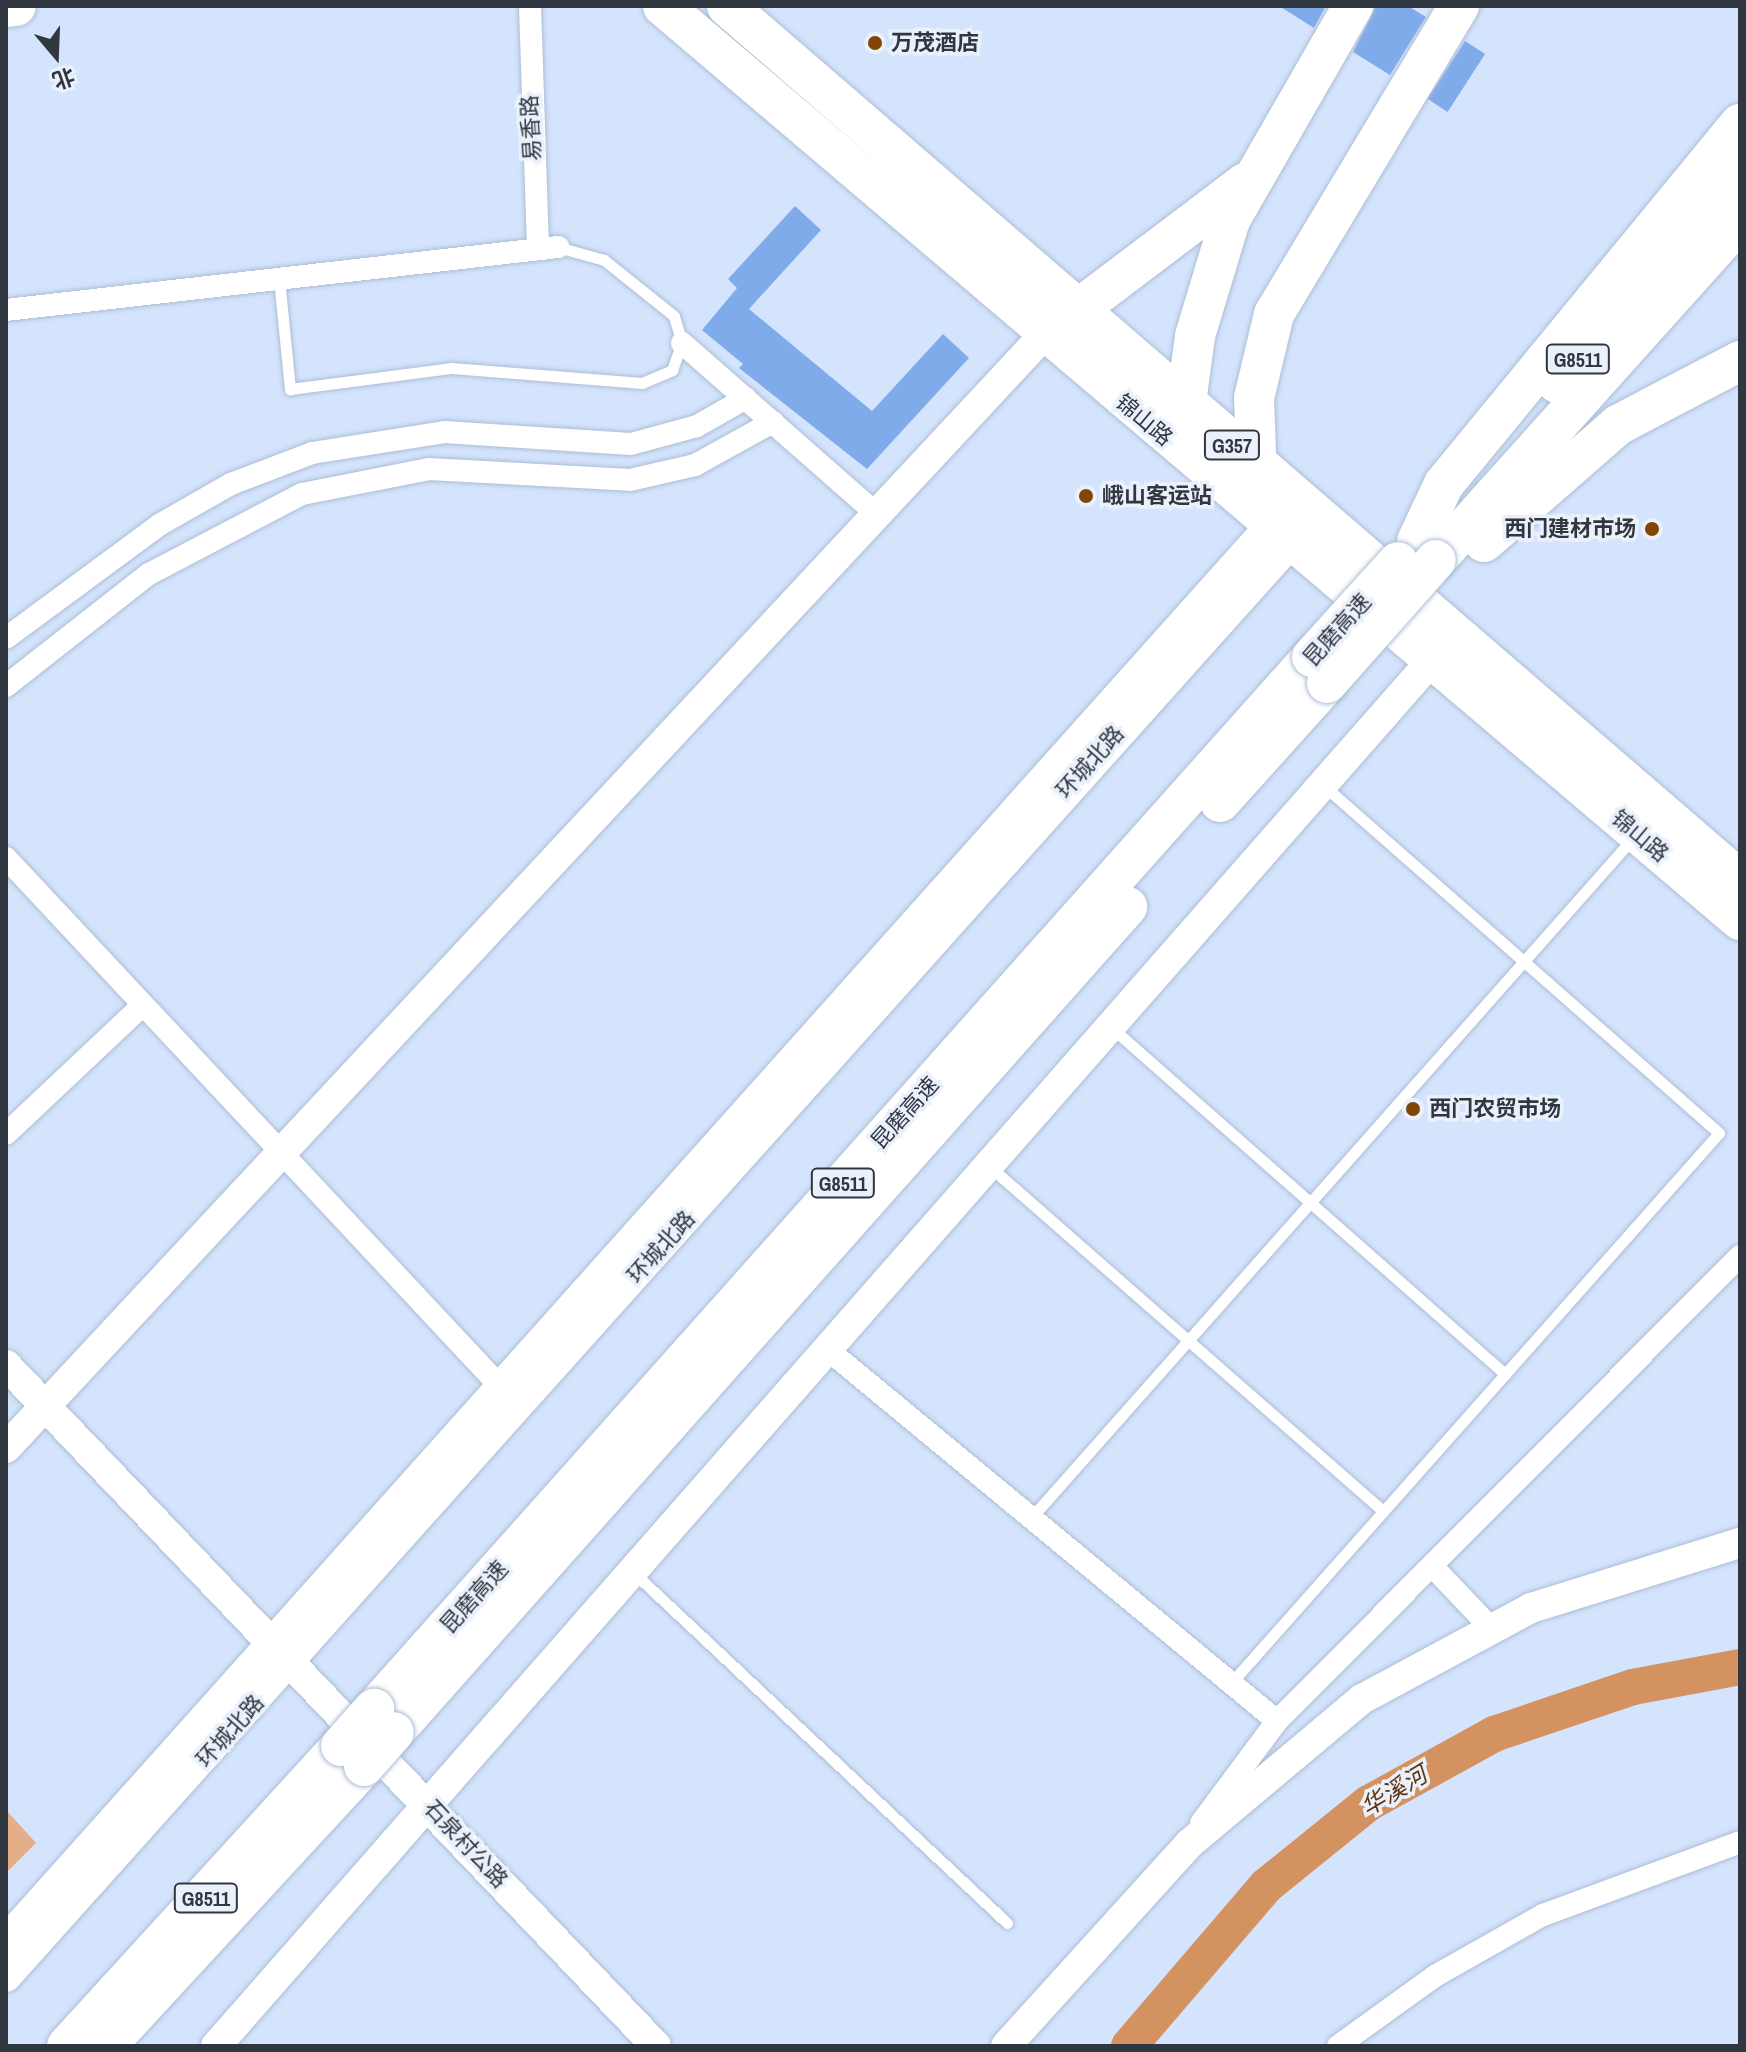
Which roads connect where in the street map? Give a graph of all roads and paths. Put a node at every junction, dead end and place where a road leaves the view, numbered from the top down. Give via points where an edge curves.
1 (16, 6) edge
2 (530, 6) edge
3 (663, 6) edge
4 (727, 6) edge
5 (1459, 6) edge
6 (6, 7) edge
7 (1352, 9) edge
8 (1740, 124) edge
9 (1740, 176) edge
10 (1248, 181) junction
11 (1740, 221) edge
12 (548, 248) junction
13 (279, 279) junction
14 (6, 310) edge
15 (1075, 311) junction
16 (1044, 335) junction
17 (682, 343) junction
18 (1740, 361) edge
19 (746, 398) junction
20 (1184, 404) junction
21 (773, 422) junction
22 (1183, 453) junction
23 (1252, 462) junction
24 (878, 515) junction
25 (1292, 521) junction
26 (1435, 558) junction
27 (6, 638) edge
28 (1442, 648) junction
29 (1326, 676) junction
30 (6, 686) edge
31 (1322, 785) junction
32 (1637, 834) junction
33 (6, 858) edge
34 (1734, 889) edge
35 (1524, 962) junction
36 (143, 1005) junction
37 (1110, 1027) junction
38 (6, 1134) edge
39 (285, 1156) junction
40 (989, 1165) junction
41 (1310, 1202) junction
42 (1740, 1256) edge
43 (1188, 1340) junction
44 (827, 1349) junction
45 (6, 1365) edge
46 (1505, 1374) junction
47 (510, 1398) junction
48 (47, 1408) junction
49 (6, 1448) edge
50 (1383, 1511) junction
51 (1031, 1518) junction
52 (1740, 1543) edge
53 (1432, 1566) junction
54 (632, 1572) junction
55 (1490, 1627) junction
56 (282, 1654) junction
57 (1231, 1683) junction
58 (384, 1721) junction
59 (1277, 1721) junction
60 (352, 1756) junction
61 (429, 1805) junction
62 (1740, 1842) edge
63 (1176, 1857) junction
64 (1007, 1923) dead end
65 (6, 1940) edge
66 (6, 1977) edge
67 (67, 2046) edge
68 (106, 2046) edge
69 (216, 2046) edge
70 (656, 2046) edge
71 (1006, 2046) edge
72 (1338, 2046) edge

1 - 6 highway
2 - 12 street, 易香路
3 - 16 highway, 锦山路 / G357
4 - 15 highway, 锦山路 / G357
5 - 23 highway via 1274,314 1254,398
7 - 10 highway
8 - 26 highway via 1444,484
9 - 26 highway, 昆磨高速 / G8511
10 - 15 highway
10 - 20 highway via 1204,298
11 - 26 highway, 昆磨高速 / G8511
12 - 13 street
12 - 17 lane via 604,260 674,316
13 - 14 street
13 - 17 lane via 290,389 451,368 642,383 672,370
15 - 16 highway
15 - 20 highway, 锦山路 / G357
16 - 22 highway, 锦山路 / G357
16 - 24 street
17 - 19 street
18 - 26 highway via 1618,425
19 - 21 street
19 - 27 street via 697,426 631,444 444,432 312,453 231,484 159,525
20 - 22 highway
20 - 23 highway, 锦山路 / G357
21 - 24 street
21 - 30 street via 695,465 630,480 429,469 302,494 149,574
22 - 25 highway, 锦山路 / G357
23 - 25 highway, 锦山路 / G357
24 - 39 street
25 - 28 highway, 锦山路 / G357
25 - 47 street, 环城北路
26 - 29 highway, 昆磨高速 / G8511, bridge
28 - 31 street
28 - 32 highway, 锦山路 / G357
28 - 34 highway, 锦山路 / G357
29 - 58 highway, 昆磨高速 / G8511
29 - 58 highway, 昆磨高速 / G8511 via 1230,791
31 - 35 lane
31 - 37 street
32 - 34 highway, 锦山路 / G357
32 - 35 lane
33 - 36 street
35 - 41 lane
35 - 46 lane via 1719,1133
36 - 38 street
36 - 39 street
37 - 40 street
37 - 41 lane
39 - 47 street
39 - 48 street
40 - 43 lane
40 - 44 street
41 - 43 lane
41 - 46 lane
42 - 53 street
43 - 50 lane
43 - 51 lane
44 - 51 street
44 - 54 street
45 - 48 street, 石泉村公路
46 - 50 lane
47 - 56 street, 环城北路
48 - 49 street
48 - 56 street, 石泉村公路
50 - 57 lane
51 - 57 street
52 - 55 street via 1596,1585
53 - 55 street
53 - 59 street
54 - 61 street
54 - 64 lane
55 - 63 street via 1331,1722
56 - 61 street, 石泉村公路
56 - 65 street, 环城北路
56 - 66 street, 环城北路
57 - 59 street
58 - 60 highway, 昆磨高速 / G8511, bridge
59 - 63 street
60 - 67 highway, 昆磨高速 / G8511
60 - 68 highway, 昆磨高速 / G8511
61 - 69 street
61 - 70 street, 石泉村公路
62 - 72 street via 1543,1915 1435,1976
63 - 71 street

